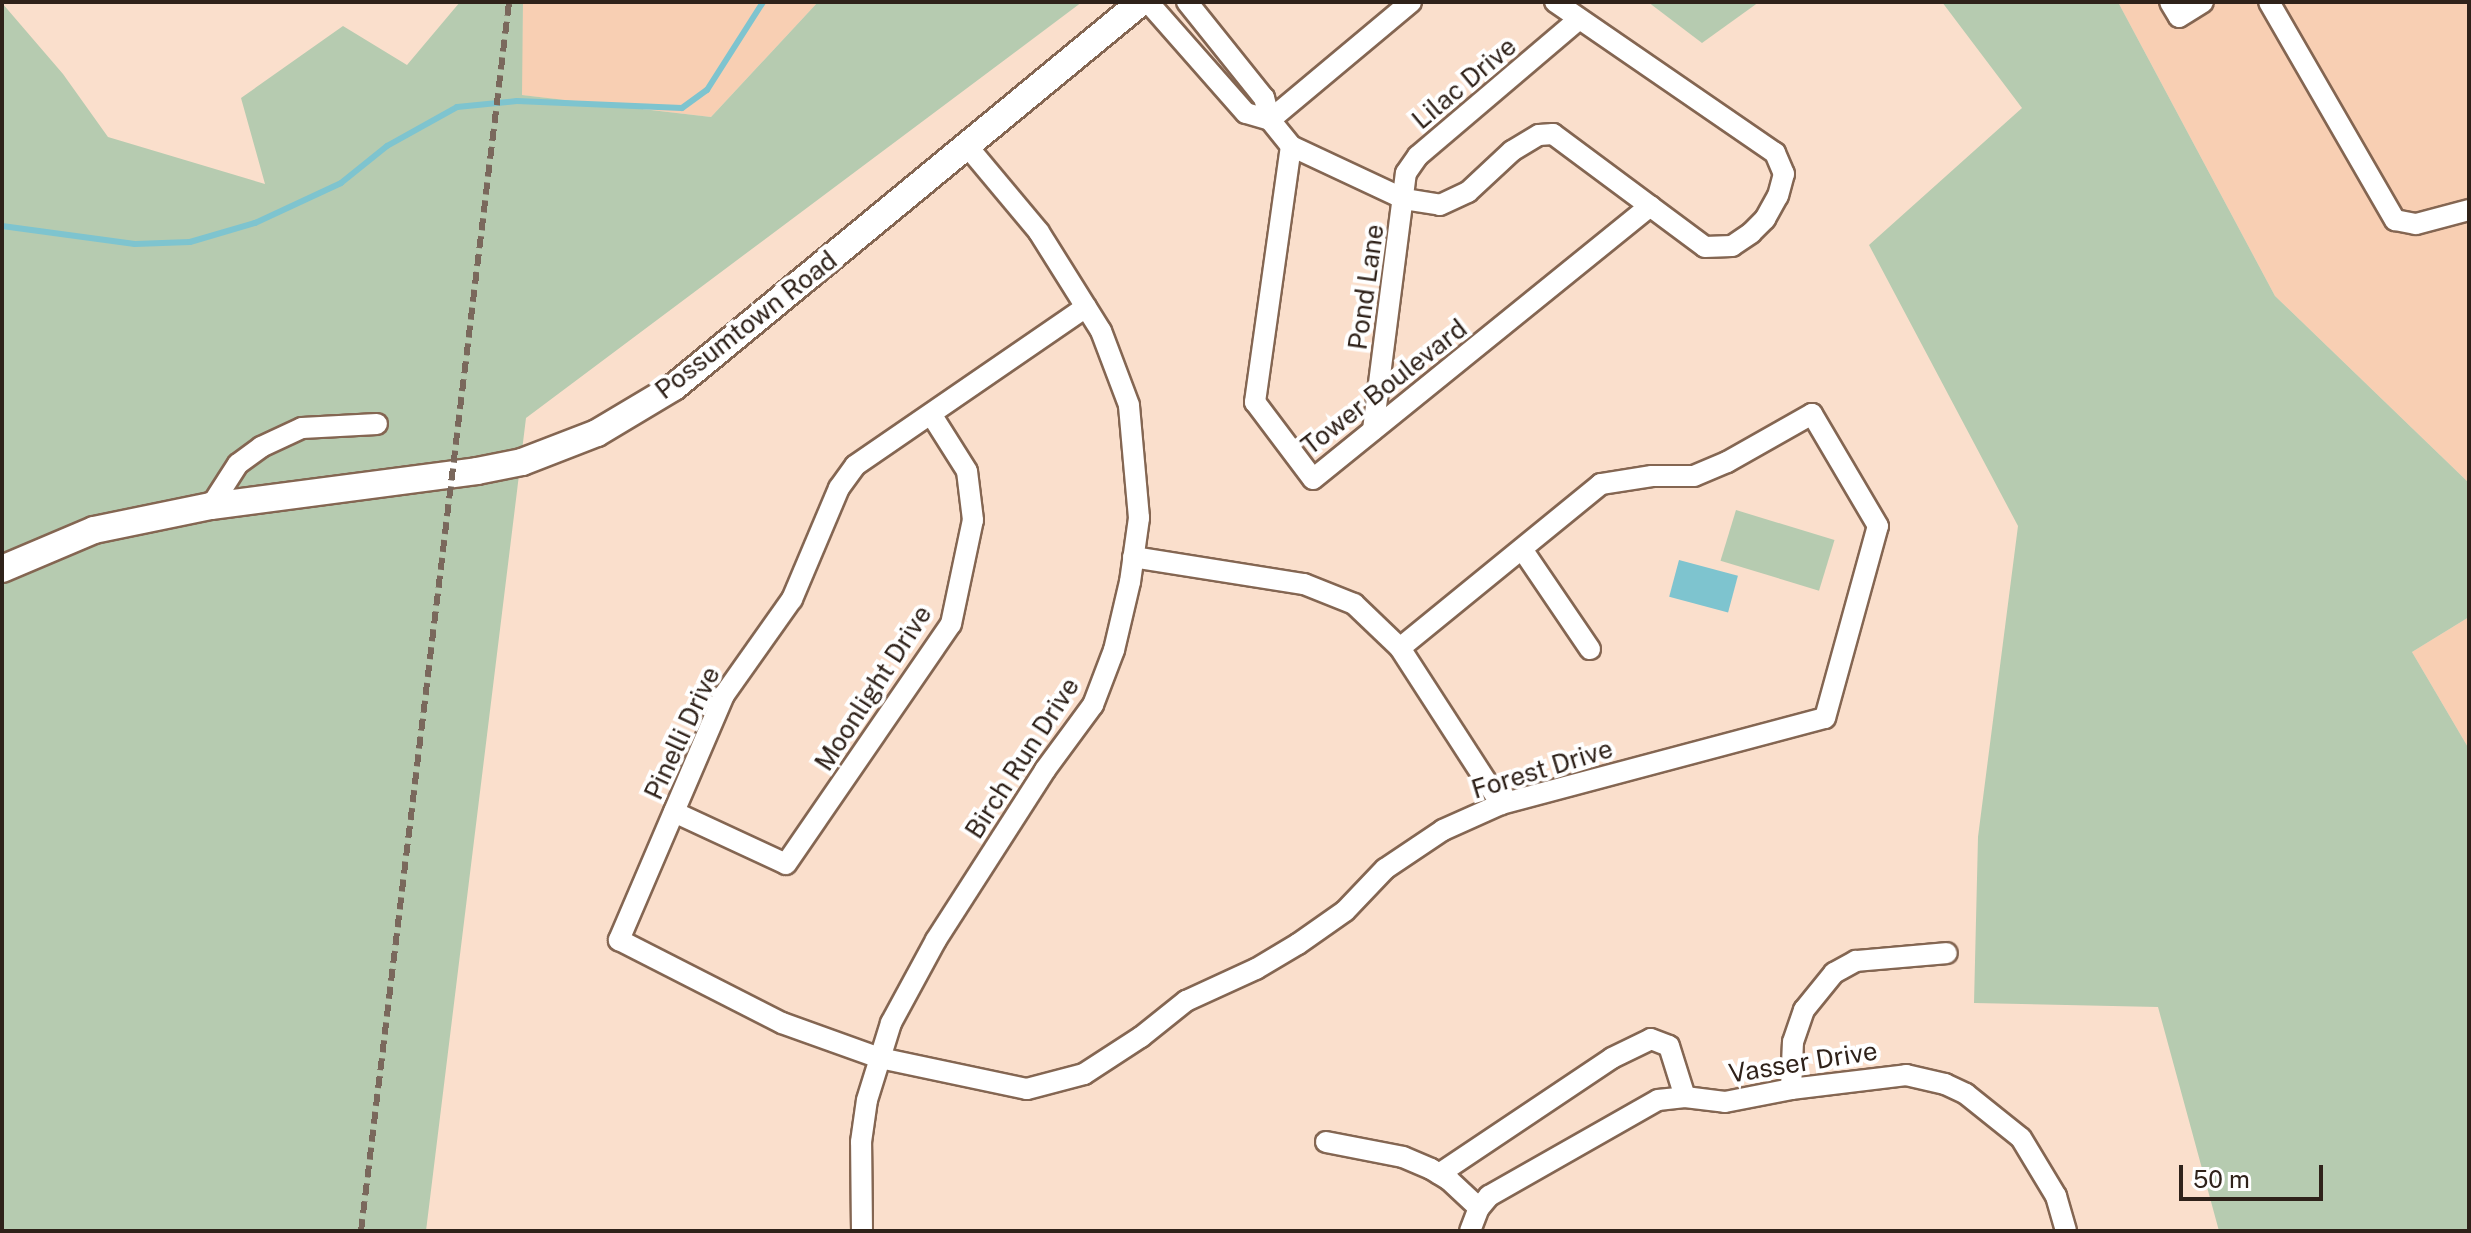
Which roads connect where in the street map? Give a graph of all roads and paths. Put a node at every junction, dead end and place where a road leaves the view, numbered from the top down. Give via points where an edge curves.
1 (1141, 2) edge
2 (1148, 2) edge
3 (1187, 2) edge
4 (1411, 2) edge
5 (1555, 2) edge
6 (2170, 2) edge
7 (2203, 2) edge
8 (2269, 2) edge
9 (1579, 19) junction
10 (1270, 120) junction
11 (967, 146) junction
12 (1291, 146) junction
13 (1404, 199) junction
14 (1650, 206) junction
15 (2469, 210) edge
16 (1086, 307) junction
17 (931, 414) junction
18 (377, 424) dead end
19 (1373, 430) junction
20 (211, 506) junction
21 (1522, 549) junction
22 (1133, 557) junction
23 (2, 569) edge
24 (1400, 648) junction
25 (1590, 649) dead end
26 (1501, 804) junction
27 (674, 812) junction
28 (1947, 953) dead end
29 (880, 1058) junction
30 (1791, 1089) junction
31 (1685, 1097) junction
32 (1326, 1142) dead end
33 (1439, 1174) junction
34 (1479, 1208) junction
35 (862, 1231) edge
36 (1470, 1231) edge
37 (2066, 1231) edge

1 - 11 main road, Possumtown Road
2 - 10 street via 1246,113
3 - 10 street via 1264,98
4 - 10 street
5 - 9 street
6 - 7 street via 2179,17
8 - 15 street via 2395,220 2416,224
9 - 13 street, Lilac Drive via 1418,156 1406,173
9 - 14 street via 1775,153 1784,174 1765,219 1732,246 1705,247
10 - 12 street
11 - 16 street, Birch Run Drive via 1039,232
11 - 20 main road, Possumtown Road via 674,387 597,433 522,462 477,471
12 - 13 street
12 - 19 street, Tower Boulevard via 1255,402 1313,479
13 - 14 street via 1440,205 1468,192 1512,151 1539,135 1553,134
13 - 19 street, Pond Lane
14 - 19 street, Tower Boulevard
16 - 17 street, Pinelli Drive
16 - 22 street, Birch Run Drive via 1101,331 1129,405 1139,518
17 - 27 street, Pinelli Drive via 855,466 839,488 792,599 724,695
17 - 27 street, Moonlight Drive via 967,471 973,520 951,624 786,864
18 - 20 street via 302,428 261,447 238,464
20 - 23 main road, Possumtown Road via 94,530
21 - 24 street
21 - 25 street
21 - 26 street, Forest Drive via 1601,484 1694,476 1812,414 1878,526 1825,718
22 - 24 street via 1304,584 1354,604
22 - 29 street, Birch Run Drive via 1114,650 1093,705 936,940 891,1023
24 - 26 street
26 - 29 street, Forest Drive via 1443,830 1385,869 1345,911 1298,944 1186,1001 1084,1074 1027,1089
27 - 29 street, Pinelli Drive via 619,940 782,1023
28 - 30 street via 1856,961 1834,973 1804,1010 1793,1042
29 - 35 street, Birch Run Drive via 861,1142
30 - 31 street, Vasser Drive via 1725,1102
30 - 37 street, Vasser Drive via 1906,1075 1966,1094 2021,1138 2056,1196
31 - 33 street via 1669,1046 1651,1039 1612,1058
31 - 34 street, Vasser Drive via 1642,1107 1489,1196
32 - 33 street via 1403,1157
33 - 34 street
34 - 36 street

